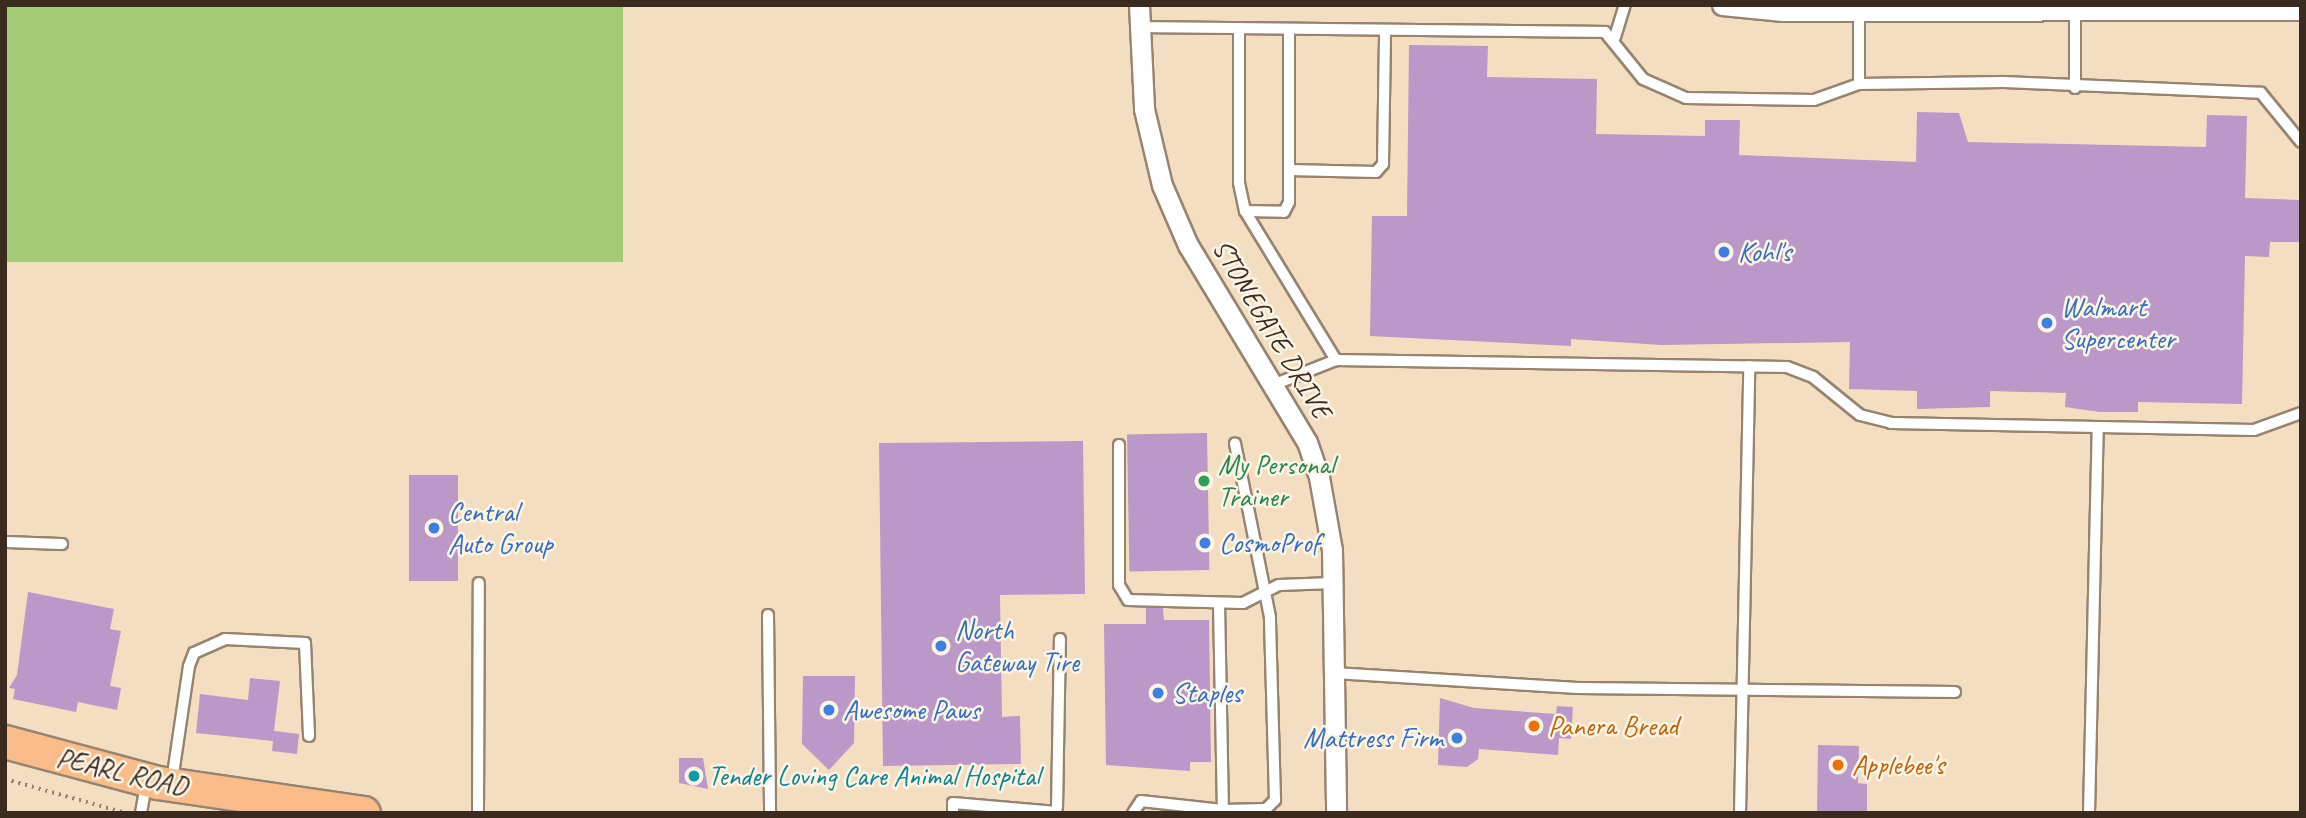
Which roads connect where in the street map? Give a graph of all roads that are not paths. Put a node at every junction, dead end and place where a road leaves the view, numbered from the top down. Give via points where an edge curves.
1 (1139, 5) edge
2 (1625, 5) edge
3 (1722, 5) edge
4 (2301, 9) edge
5 (1859, 11) junction
6 (2075, 12) junction
7 (1140, 27) junction
8 (1239, 28) junction
9 (1289, 29) junction
10 (1385, 30) junction
11 (1615, 37) junction
12 (1858, 84) junction
13 (2075, 88) junction
14 (2301, 142) edge
15 (1289, 170) junction
16 (1245, 211) junction
17 (1336, 360) junction
18 (1749, 366) junction
19 (1273, 385) junction
20 (2301, 412) edge
21 (2098, 427) junction
22 (1235, 443) dead end
23 (1119, 444) dead end
24 (5, 542) edge
25 (62, 544) dead end
26 (480, 583) dead end
27 (1333, 583) junction
28 (1265, 593) junction
29 (1219, 604) junction
30 (768, 615) dead end
31 (1060, 639) dead end
32 (1334, 673) junction
33 (1744, 690) junction
34 (1955, 692) dead end
35 (309, 736) dead end
36 (7, 747) edge
37 (159, 782) junction
38 (1057, 810) edge
39 (1223, 810) junction
40 (318, 811) edge
41 (141, 813) edge
42 (364, 813) edge
43 (478, 813) edge
44 (770, 813) edge
45 (953, 813) edge
46 (1133, 813) edge
47 (1336, 813) edge
48 (1740, 813) edge
49 (2089, 813) edge

1 - 7 street, STONEGATE DRIVE
2 - 11 lane
3 - 5 street
4 - 6 street
5 - 6 street
5 - 12 lane
6 - 13 lane
7 - 8 lane
7 - 19 street, STONEGATE DRIVE via 1144,109 1162,185 1188,244
8 - 9 lane
8 - 16 lane via 1239,183
9 - 10 lane
9 - 15 lane
10 - 11 lane via 1605,32
10 - 15 lane via 1383,164 1376,172
11 - 12 lane via 1643,79 1686,98 1814,100
12 - 13 lane via 2051,83
13 - 14 lane via 2261,93
15 - 16 lane via 1284,212
16 - 17 lane
17 - 18 lane
17 - 19 lane
18 - 21 lane via 1799,369 1846,406 1878,422
18 - 33 lane
19 - 27 street, STONEGATE DRIVE via 1319,477
20 - 21 lane via 2254,430
21 - 49 lane
22 - 28 lane
23 - 29 lane via 1123,596 1201,597
24 - 25 lane
26 - 43 lane
27 - 28 lane via 1279,585
27 - 32 street, STONEGATE DRIVE
28 - 29 lane via 1243,603
28 - 39 lane via 1275,800 1266,809
29 - 39 lane
30 - 44 lane
31 - 38 lane
32 - 33 lane via 1578,688
32 - 47 street, STONEGATE DRIVE
33 - 34 lane
33 - 48 lane
35 - 37 lane via 304,643 225,639 194,653
36 - 37 main road, PEARL ROAD
37 - 40 main road, PEARL ROAD
37 - 41 lane
38 - 45 lane via 953,803
39 - 46 lane via 1141,801
40 - 42 main road, PEARL ROAD

